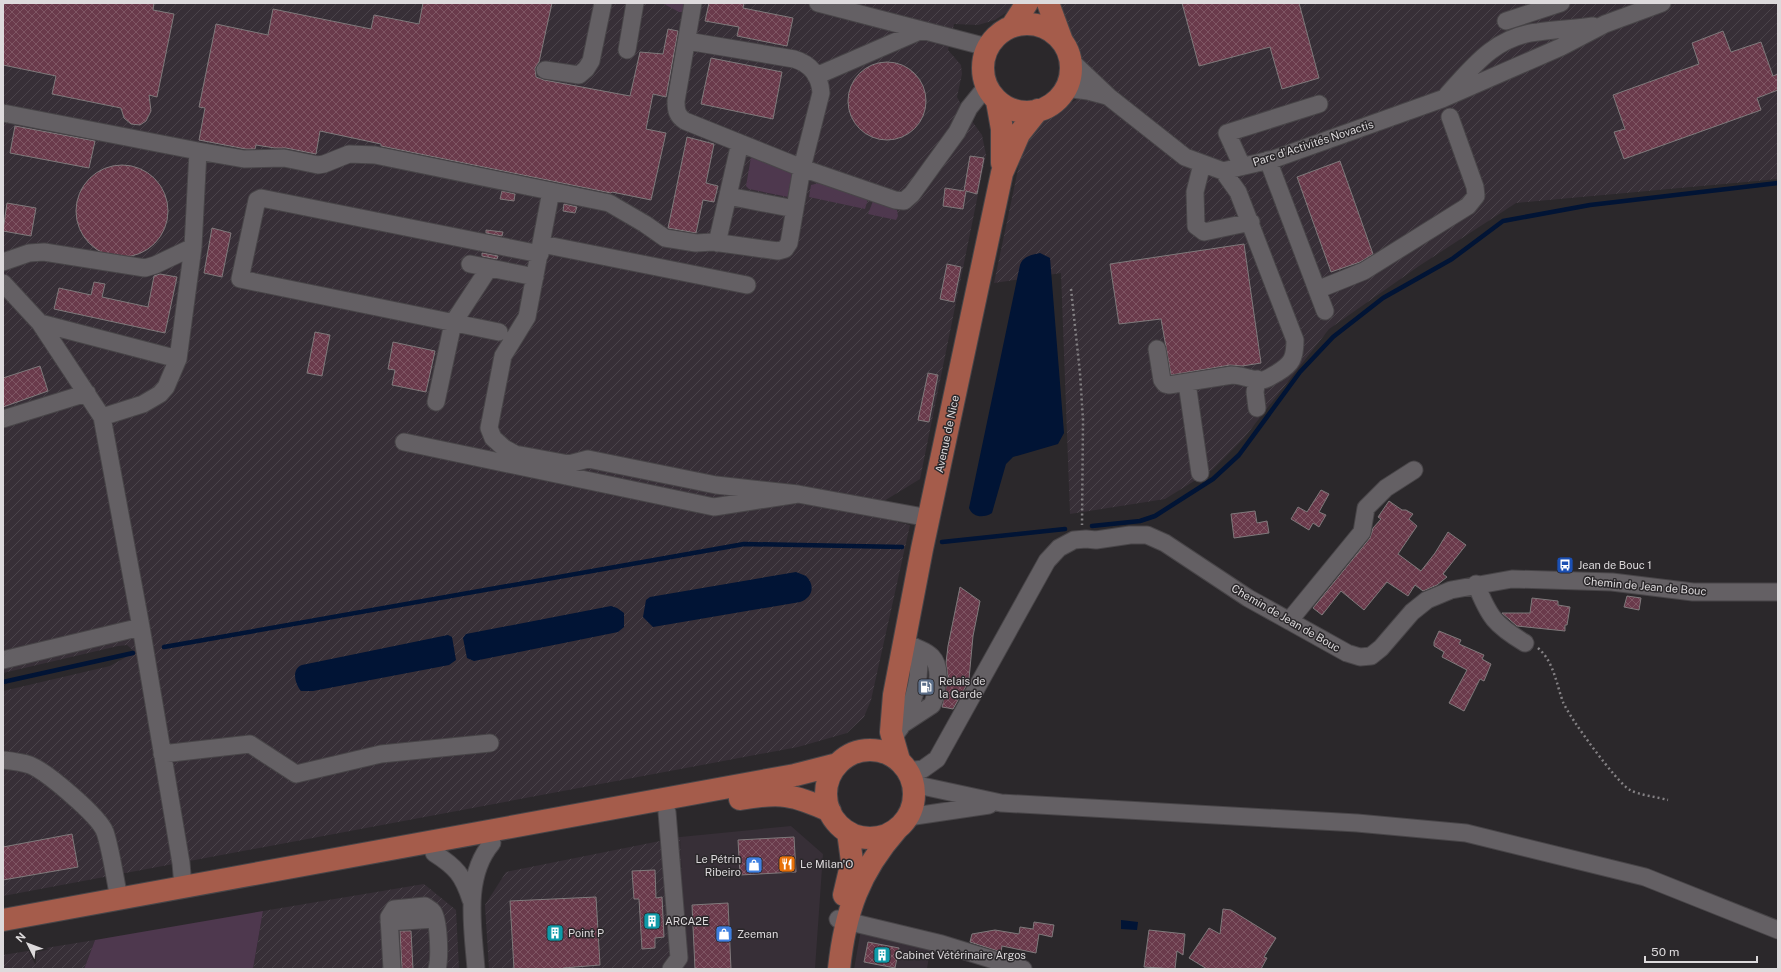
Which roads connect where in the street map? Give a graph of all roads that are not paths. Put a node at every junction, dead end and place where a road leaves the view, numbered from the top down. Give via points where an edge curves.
1 (603, 3) edge
2 (635, 3) edge
3 (693, 3) edge
4 (818, 3) edge
5 (1027, 3) edge
6 (1048, 3) edge
7 (1561, 3) edge
8 (1662, 3) edge
9 (1506, 21) dead end
10 (1605, 24) junction
11 (1012, 26) junction
12 (922, 30) junction
13 (687, 41) junction
14 (1062, 41) junction
15 (987, 47) junction
16 (627, 50) dead end
17 (1071, 61) junction
18 (545, 70) dead end
19 (816, 76) junction
20 (1066, 88) junction
21 (992, 94) junction
22 (1109, 97) junction
23 (1442, 99) junction
24 (1319, 104) dead end
25 (1038, 110) junction
26 (3, 112) edge
27 (1450, 116) dead end
28 (740, 143) junction
29 (198, 151) junction
30 (1268, 160) junction
31 (1202, 164) junction
32 (1242, 166) junction
33 (802, 168) junction
34 (1223, 171) junction
35 (1002, 173) junction
36 (551, 191) junction
37 (728, 196) junction
38 (795, 209) junction
39 (1251, 222) junction
40 (717, 243) junction
41 (193, 247) junction
42 (541, 249) junction
43 (3, 262) edge
44 (470, 264) dead end
45 (489, 268) junction
46 (535, 277) junction
47 (3, 282) edge
48 (747, 285) dead end
49 (1317, 290) junction
50 (1325, 311) dead end
51 (40, 323) junction
52 (453, 323) junction
53 (498, 332) dead end
54 (1157, 349) dead end
55 (178, 359) junction
56 (1257, 379) junction
57 (1187, 383) junction
58 (87, 393) junction
59 (436, 402) dead end
60 (1257, 408) dead end
61 (102, 417) junction
62 (3, 419) edge
63 (404, 442) dead end
64 (1414, 470) dead end
65 (1200, 473) dead end
66 (798, 494) junction
67 (929, 518) junction
68 (1476, 584) junction
69 (1778, 592) edge
70 (1289, 621) junction
71 (141, 627) junction
72 (1524, 644) road end
73 (909, 646) junction
74 (3, 660) edge
75 (894, 695) junction
76 (490, 743) dead end
77 (861, 751) junction
78 (162, 754) junction
79 (3, 760) edge
80 (838, 764) junction
81 (903, 765) junction
82 (1001, 803) junction
83 (830, 811) junction
84 (667, 812) junction
85 (904, 822) junction
86 (848, 832) junction
87 (492, 843) junction
88 (434, 853) junction
89 (183, 886) junction
90 (119, 898) junction
91 (472, 904) junction
92 (843, 919) junction
93 (3, 920) edge
94 (1778, 930) edge
95 (3, 935) edge
96 (392, 969) edge
97 (437, 969) edge
98 (476, 969) edge
99 (670, 969) edge
100 (830, 969) edge
101 (839, 969) edge
102 (1023, 969) edge

1 - 18 street via 586,69 579,75
2 - 16 street
3 - 13 street
4 - 12 street
5 - 11 main road
6 - 14 main road
7 - 9 street
8 - 10 street, Parc d'Activités Novactis
10 - 23 street, Parc d'Activités Novactis via 1561,48
10 - 23 street, Parc d'Activités Novactis via 1520,35 1498,44
11 - 14 main road via 1025,23 1039,25 1052,31
11 - 15 main road via 997,34
12 - 15 street
12 - 19 street
13 - 19 street via 794,59 809,65
13 - 28 street via 676,101 677,113 685,121
14 - 17 main road
15 - 21 main road via 983,60 983,74
17 - 20 main road via 1071,80
17 - 22 street
19 - 33 street via 821,93
20 - 22 street
20 - 25 main road via 1051,104
21 - 25 main road via 1016,111
21 - 33 street via 969,108 960,128 940,157 904,201
21 - 35 main road, Avenue de Nice via 1002,129
22 - 31 street via 1185,158
23 - 30 street, Parc d'Activités Novactis
24 - 32 street via 1227,133
25 - 35 main road, Avenue de Nice via 1019,134
26 - 29 street
27 - 49 street via 1476,196 1468,206 1364,271
28 - 33 street
28 - 37 street
29 - 36 street via 244,159 284,158 318,165 358,153
29 - 41 street
30 - 32 street, Parc d'Activités Novactis
30 - 49 street
31 - 34 street
31 - 39 street via 1195,192 1196,226 1204,232
32 - 34 street, Parc d'Activités Novactis
33 - 38 street
34 - 39 street via 1238,192
35 - 67 main road, Avenue de Nice
36 - 40 street via 610,203 665,238 696,243
36 - 42 street
37 - 38 street
37 - 40 street
38 - 40 street via 789,243 781,250
39 - 56 street via 1295,340 1293,360 1288,366 1267,379
41 - 43 street via 145,268 44,252 29,253
41 - 55 street
42 - 46 street
42 - 48 street
42 - 52 street via 261,198 256,200 240,279
44 - 45 street
45 - 46 street
45 - 52 street
46 - 66 street via 527,317 503,356 489,428 493,438 504,448 515,454 568,464 588,459 716,484
47 - 51 street
49 - 50 street
51 - 55 street
51 - 58 street
52 - 53 street
52 - 59 street
54 - 57 street via 1162,380 1165,384
55 - 61 street via 166,387 160,394 142,404
56 - 57 street via 1232,375
56 - 60 street
57 - 65 street
58 - 61 street
58 - 62 street
61 - 71 street
63 - 66 street via 714,506
64 - 70 street via 1386,488 1366,508 1362,532
66 - 67 street
67 - 73 main road, Avenue de Nice
68 - 69 street, Chemin de Jean de Bouc via 1512,579 1612,582 1693,592
68 - 70 street, Chemin de Jean de Bouc via 1450,590 1427,600 1412,612 1381,648 1370,656 1360,657 1347,653
68 - 72 street via 1494,621
70 - 81 street, Chemin de Jean de Bouc via 1248,598 1165,542 1147,535 1074,540 1059,548 1047,561 937,759 923,769
71 - 74 street
71 - 78 street
73 - 75 main road, Avenue de Nice
73 - 81 street via 923,650 933,658 939,674 932,705 903,724 897,732
75 - 77 main road, Avenue de Nice via 877,730
75 - 81 main road, Avenue de Nice via 891,732
76 - 78 street via 381,754 296,774 250,744
77 - 80 main road
77 - 81 main road via 887,753
78 - 89 street
79 - 90 street via 31,766 49,776 98,820 104,832
80 - 83 main road via 827,786 826,799
80 - 89 main road via 787,776
81 - 82 street
81 - 85 main road via 914,801
82 - 85 street
82 - 94 street via 1357,823 1466,833 1645,877
83 - 84 main road via 802,798 778,794
83 - 86 main road via 837,823
84 - 87 main road
84 - 99 street via 679,958
85 - 86 main road via 884,836 866,838
85 - 92 main road via 880,848 867,868
86 - 92 main road via 852,861
87 - 88 main road
87 - 91 street via 482,856 478,868
88 - 91 street via 462,876
88 - 95 main road
89 - 90 main road
90 - 93 main road
91 - 98 street
92 - 100 main road
92 - 101 main road
92 - 102 street via 942,944
96 - 97 street via 389,917 394,909 425,906 434,913 439,962

